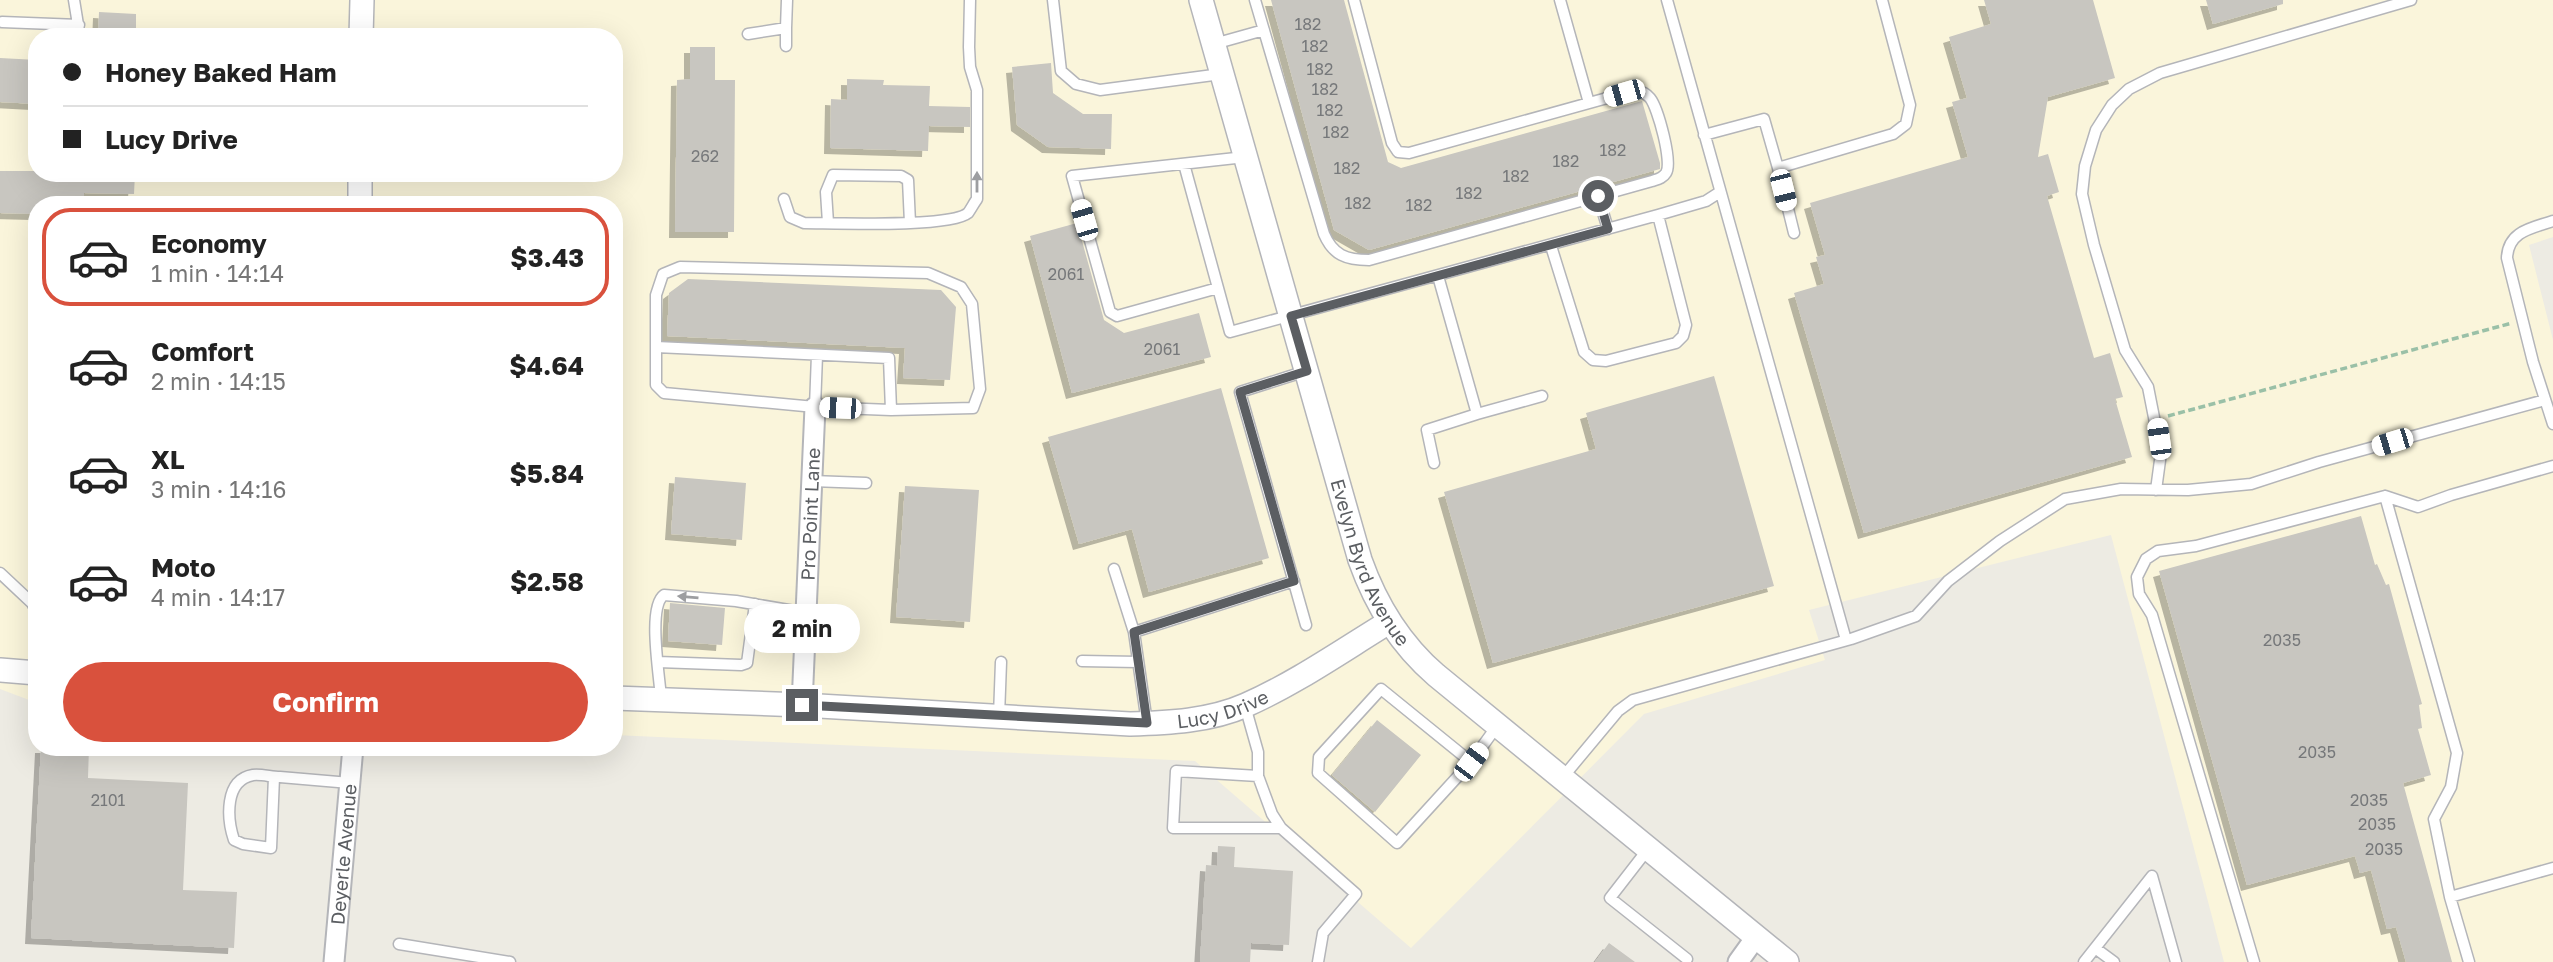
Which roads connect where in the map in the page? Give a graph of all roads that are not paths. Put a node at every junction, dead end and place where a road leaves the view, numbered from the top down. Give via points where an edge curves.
1 (75, 0) edge
2 (362, 0) edge
3 (786, 0) edge
4 (970, 0) edge
5 (1053, 0) edge
6 (1201, 0) edge
7 (1255, 0) edge
8 (1354, 0) edge
9 (1560, 0) edge
10 (1667, 0) edge
11 (1882, 0) edge
12 (2411, 0) edge
13 (2, 22) dead end
14 (79, 25) junction
15 (79, 28) edge
16 (361, 28) edge
17 (786, 28) junction
18 (1264, 30) junction
19 (748, 34) dead end
20 (1213, 44) junction
21 (786, 46) dead end
22 (1222, 74) junction
23 (1589, 103) junction
24 (1704, 135) junction
25 (1245, 157) junction
26 (1184, 164) junction
27 (1778, 168) junction
28 (1720, 192) junction
29 (1598, 196) junction
30 (784, 199) dead end
31 (1658, 215) junction
32 (2553, 221) edge
33 (828, 223) junction
34 (910, 223) junction
35 (1608, 229) junction
36 (1794, 233) dead end
37 (1551, 246) junction
38 (1438, 276) junction
39 (1218, 288) junction
40 (1291, 316) junction
41 (656, 347) junction
42 (817, 355) junction
43 (1307, 371) junction
44 (1542, 396) dead end
45 (2545, 400) junction
46 (815, 407) junction
47 (891, 410) junction
48 (1477, 414) junction
49 (2553, 424) edge
50 (1434, 463) dead end
51 (2553, 466) edge
52 (812, 481) junction
53 (866, 483) dead end
54 (2156, 490) junction
55 (2385, 496) junction
56 (1114, 569) dead end
57 (0, 573) edge
58 (1294, 581) junction
59 (28, 599) edge
60 (755, 604) junction
61 (806, 613) junction
62 (1389, 622) junction
63 (1306, 625) dead end
64 (1134, 632) junction
65 (1846, 640) junction
66 (1082, 661) dead end
67 (659, 662) junction
68 (1001, 662) dead end
69 (1138, 662) junction
70 (0, 670) edge
71 (28, 672) edge
72 (623, 698) edge
73 (662, 700) junction
74 (802, 705) junction
75 (1245, 705) junction
76 (999, 716) junction
77 (1147, 723) junction
78 (1497, 726) junction
79 (352, 756) edge
80 (1471, 762) junction
81 (1258, 776) junction
82 (274, 777) junction
83 (1562, 778) junction
84 (350, 783) junction
85 (1281, 828) junction
86 (1648, 849) junction
87 (2553, 868) edge
88 (2450, 897) junction
89 (1756, 937) junction
90 (399, 944) dead end
91 (2095, 948) junction
92 (1687, 959) dead end
93 (334, 962) edge
94 (510, 962) edge
95 (1318, 962) edge
96 (1738, 962) edge
97 (1787, 962) edge
98 (2084, 962) edge
99 (2113, 962) edge
100 (2176, 962) edge
101 (2254, 962) edge
102 (2469, 962) edge

1 - 14 lane
2 - 16 street
3 - 17 lane
34 -> 4 lane via 957,218 968,213 977,199 977,90 968,47
5 - 22 lane via 1062,71 1076,84 1100,90
6 - 20 street, Evelyn Byrd Avenue
7 - 18 lane
8 - 23 lane via 1391,143 1398,152 1409,153
9 - 23 lane
10 - 24 lane
11 - 27 lane via 1910,105 1906,124 1893,134
12 - 54 lane via 2160,73 2129,89 2096,130 2085,166 2083,197 2125,350 2148,387 2161,453
13 - 14 lane
14 - 15 lane
17 - 19 lane
17 - 21 lane
18 - 20 lane
18 - 29 lane via 1324,233 1340,256 1369,260
20 - 22 street, Evelyn Byrd Avenue
22 - 25 street, Evelyn Byrd Avenue
23 - 29 lane via 1636,90 1645,93 1656,108 1670,162 1661,178
24 - 27 lane via 1764,119
24 - 28 lane
25 - 26 lane
25 - 40 street, Evelyn Byrd Avenue
26 - 39 lane
26 - 39 lane via 1072,176 1110,312 1117,316
27 - 36 lane
28 - 31 lane via 1706,201
28 - 65 lane
29 - 35 lane
30 - 33 lane via 790,216 804,223
31 - 35 lane
31 - 37 lane via 1686,325 1676,344 1593,360 1584,352
32 - 45 lane via 2519,233 2508,249 2508,264
33 - 34 lane
33 - 34 lane via 826,192 833,176 901,176 908,180
35 - 37 lane
37 - 38 lane
38 - 40 lane
38 - 48 lane
39 - 40 lane via 1230,332
40 - 43 street, Evelyn Byrd Avenue
41 - 42 lane
41 - 46 lane via 656,385 664,394
41 - 47 lane via 656,295 663,274 680,267 928,273 961,287 972,304 980,389 973,408
42 - 46 lane
42 - 47 lane via 889,358
43 - 58 lane via 1240,392
43 - 62 street, Evelyn Byrd Avenue via 1360,560
44 - 48 lane
45 - 49 lane
45 - 54 lane via 2251,484
46 - 47 lane
46 - 52 street, Pro Point Lane
48 - 50 lane via 1427,430
51 - 55 lane via 2418,507
52 - 53 lane
52 - 61 street, Pro Point Lane
54 - 65 lane via 2121,489 2065,499 1948,581 1916,616
55 - 88 lane via 2457,753 2451,787 2434,819
55 - 101 lane via 2196,546 2158,551 2138,573 2138,588 2152,615
56 - 64 lane
57 - 59 lane
58 - 63 lane
58 - 64 lane
60 - 61 lane
60 - 67 lane via 747,663
60 -> 67 lane via 664,595 657,605
61 - 74 street, Pro Point Lane
62 - 75 street, Lucy Drive
62 - 78 street, Evelyn Byrd Avenue via 1427,667
64 - 69 lane
65 - 83 lane via 1633,700
66 - 69 lane
67 - 73 lane
68 - 76 lane
69 - 77 lane
70 - 71 street
72 - 73 street, Lucy Drive
73 - 74 street, Lucy Drive
74 - 76 street, Lucy Drive
75 - 77 street, Lucy Drive via 1199,718
75 - 81 lane via 1258,752
76 - 77 street, Lucy Drive
78 - 80 lane
78 - 83 street, Evelyn Byrd Avenue
79 - 84 street, Deyerle Avenue
80 - 80 lane via 1397,843 1318,774 1319,757 1381,689
81 - 85 lane
81 - 85 lane via 1176,771 1173,828
82 - 82 lane via 252,775 232,790 230,828 234,840 271,848
82 - 84 lane
83 - 86 street, Evelyn Byrd Avenue
84 - 93 street, Deyerle Avenue
85 - 95 lane via 1356,894 1322,933
86 - 89 street, Evelyn Byrd Avenue
86 - 92 lane via 1610,898
87 - 88 lane
88 - 102 lane
89 - 96 street
89 - 97 street, Evelyn Byrd Avenue
90 - 94 lane
91 - 98 lane
91 - 99 lane
91 - 100 lane via 2152,876

